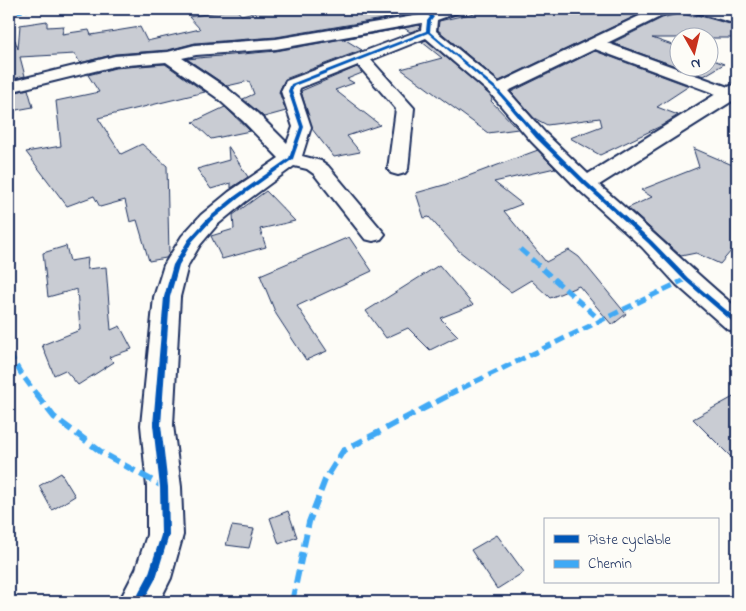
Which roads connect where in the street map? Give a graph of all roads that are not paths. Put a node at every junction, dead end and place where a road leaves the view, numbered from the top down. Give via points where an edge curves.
1 (454, 9) edge
2 (666, 9) edge
3 (700, 9) edge
4 (427, 19) edge
5 (737, 20) edge
6 (594, 43) junction
7 (169, 57) junction
8 (361, 59) junction
9 (9, 87) edge
10 (497, 90) junction
11 (734, 92) edge
12 (291, 159) junction
13 (398, 169) dead end
14 (586, 184) junction
15 (373, 234) dead end
16 (737, 322) edge
17 (138, 602) edge

1 - 4 street
2 - 6 street
3 - 5 street
4 - 7 street via 276,44 195,50
4 - 8 street
4 - 10 street
6 - 10 street
6 - 11 street
7 - 9 street via 115,61
7 - 12 street via 222,93
8 - 12 street via 292,85 290,90 302,127
8 - 13 street via 405,108
10 - 14 street via 538,137
11 - 14 street
12 - 15 street via 321,170
12 - 17 street via 209,220 190,241 176,265 167,297 157,425 164,487 164,535 152,578
14 - 16 street via 686,279

